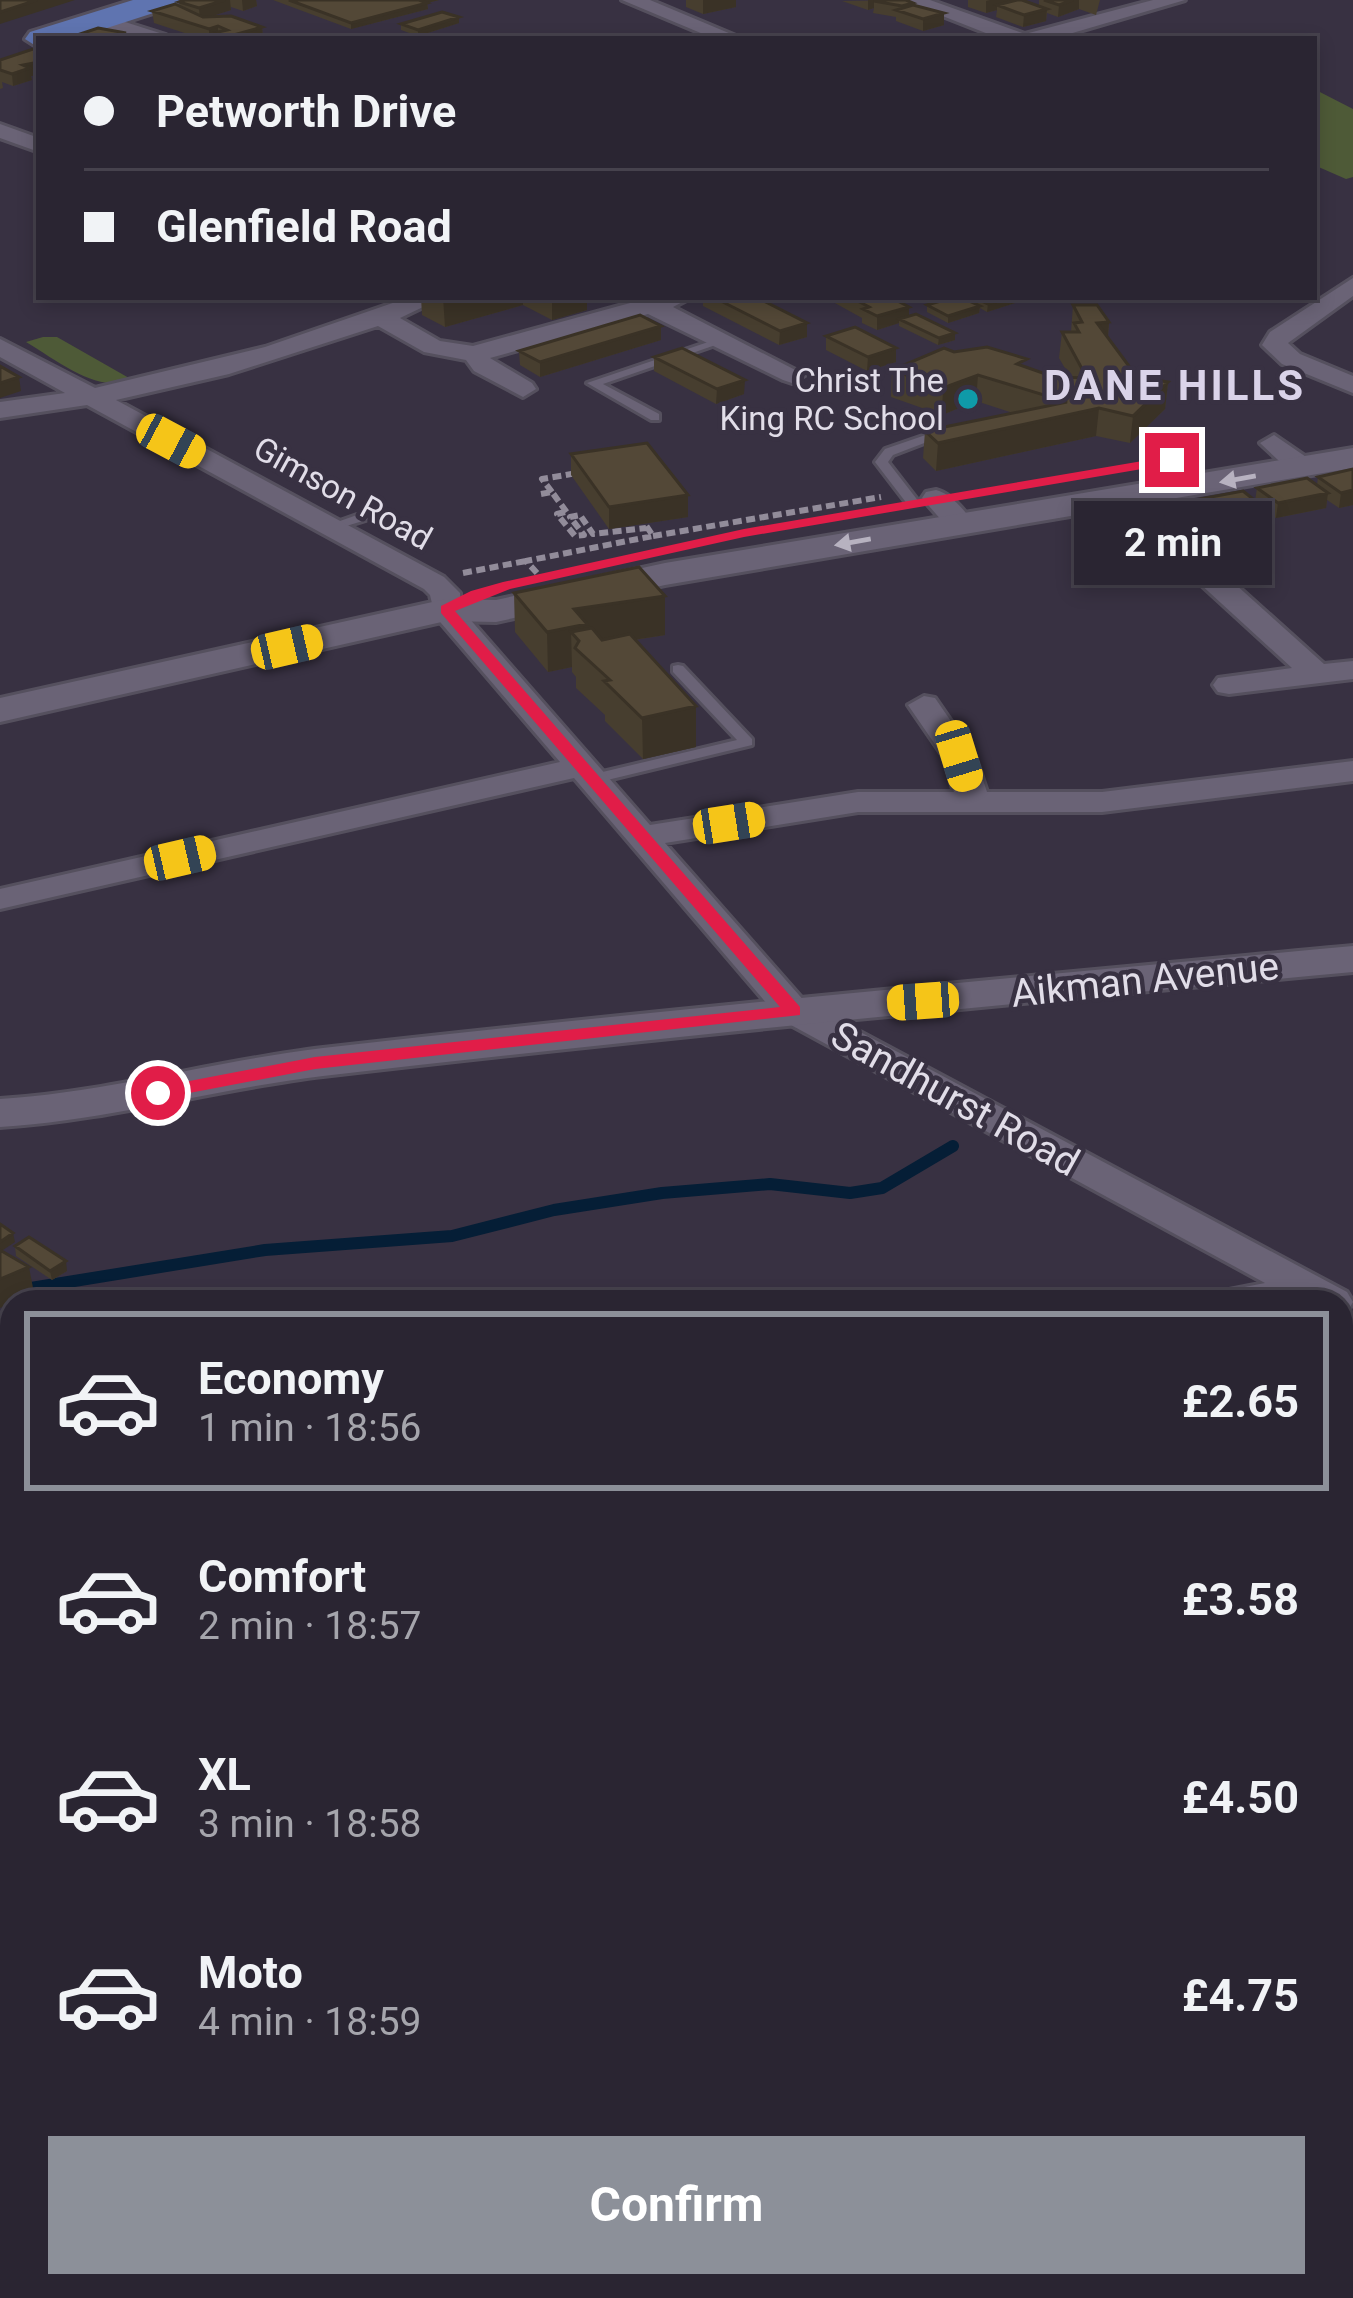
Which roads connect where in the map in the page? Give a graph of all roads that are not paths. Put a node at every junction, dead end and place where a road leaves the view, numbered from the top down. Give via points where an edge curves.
1 (164, 0) edge
2 (632, 0) edge
3 (912, 0) edge
4 (1175, 0) edge
5 (100, 20) junction
6 (51, 36) edge
7 (150, 36) edge
8 (725, 36) edge
9 (1015, 36) edge
10 (1036, 36) edge
11 (0, 131) edge
12 (36, 144) edge
13 (1353, 285) edge
14 (423, 300) edge
15 (669, 300) edge
16 (650, 305) junction
17 (382, 319) junction
18 (721, 341) junction
19 (0, 347) edge
20 (474, 354) junction
21 (796, 365) dead end
22 (522, 382) dead end
23 (1353, 385) edge
24 (93, 399) junction
25 (0, 410) edge
26 (655, 417) dead end
27 (953, 430) edge
28 (1353, 430) edge
29 (1274, 443) junction
30 (1353, 458) edge
31 (1302, 467) junction
32 (1124, 499) junction
33 (929, 504) junction
34 (374, 513) dead end
35 (330, 527) junction
36 (440, 596) junction
37 (678, 669) dead end
38 (1353, 670) edge
39 (1317, 674) junction
40 (1229, 685) dead end
41 (924, 705) dead end
42 (0, 710) edge
43 (1353, 771) edge
44 (590, 772) junction
45 (973, 800) junction
46 (643, 836) junction
47 (0, 899) edge
48 (1353, 959) edge
49 (793, 1011) junction
50 (79, 1108) junction
51 (0, 1113) edge
52 (0, 1135) edge
53 (1294, 1283) junction
54 (1284, 1290) edge
55 (1308, 1290) edge

1 - 5 main road
2 - 8 street
3 - 9 street
4 - 10 street
5 - 6 main road
5 - 7 street
11 - 12 street
13 - 23 street via 1276,345
14 - 17 street
15 - 16 street
16 - 18 street
16 - 20 street
17 - 20 street via 433,347
17 - 24 street
18 - 21 street via 766,364
18 - 26 lane via 592,383
19 - 24 street, Gimson Road
20 - 22 street
24 - 25 street
24 - 35 street, Gimson Road
27 - 33 lane via 881,462
28 - 29 street
29 - 31 street
29 - 33 street
30 - 31 street
31 -> 32 street
32 - 33 street
32 - 39 street
33 - 36 street
33 -> 36 street via 496,610
34 - 35 lane
35 - 36 street, Gimson Road
36 - 42 street
36 - 44 street, Sandhurst Road
37 - 44 lane via 747,742
38 - 39 street
39 - 40 street
41 - 45 street via 959,756
43 - 45 street via 1102,802
44 - 46 street, Sandhurst Road
44 - 47 street
45 - 46 street via 858,802
46 - 49 street, Sandhurst Road
48 - 49 street, Aikman Avenue
49 - 50 street, Aikman Avenue via 315,1063
49 - 53 street, Sandhurst Road
50 - 51 street
50 - 52 street
53 - 54 street
53 - 55 street, Sandhurst Road

